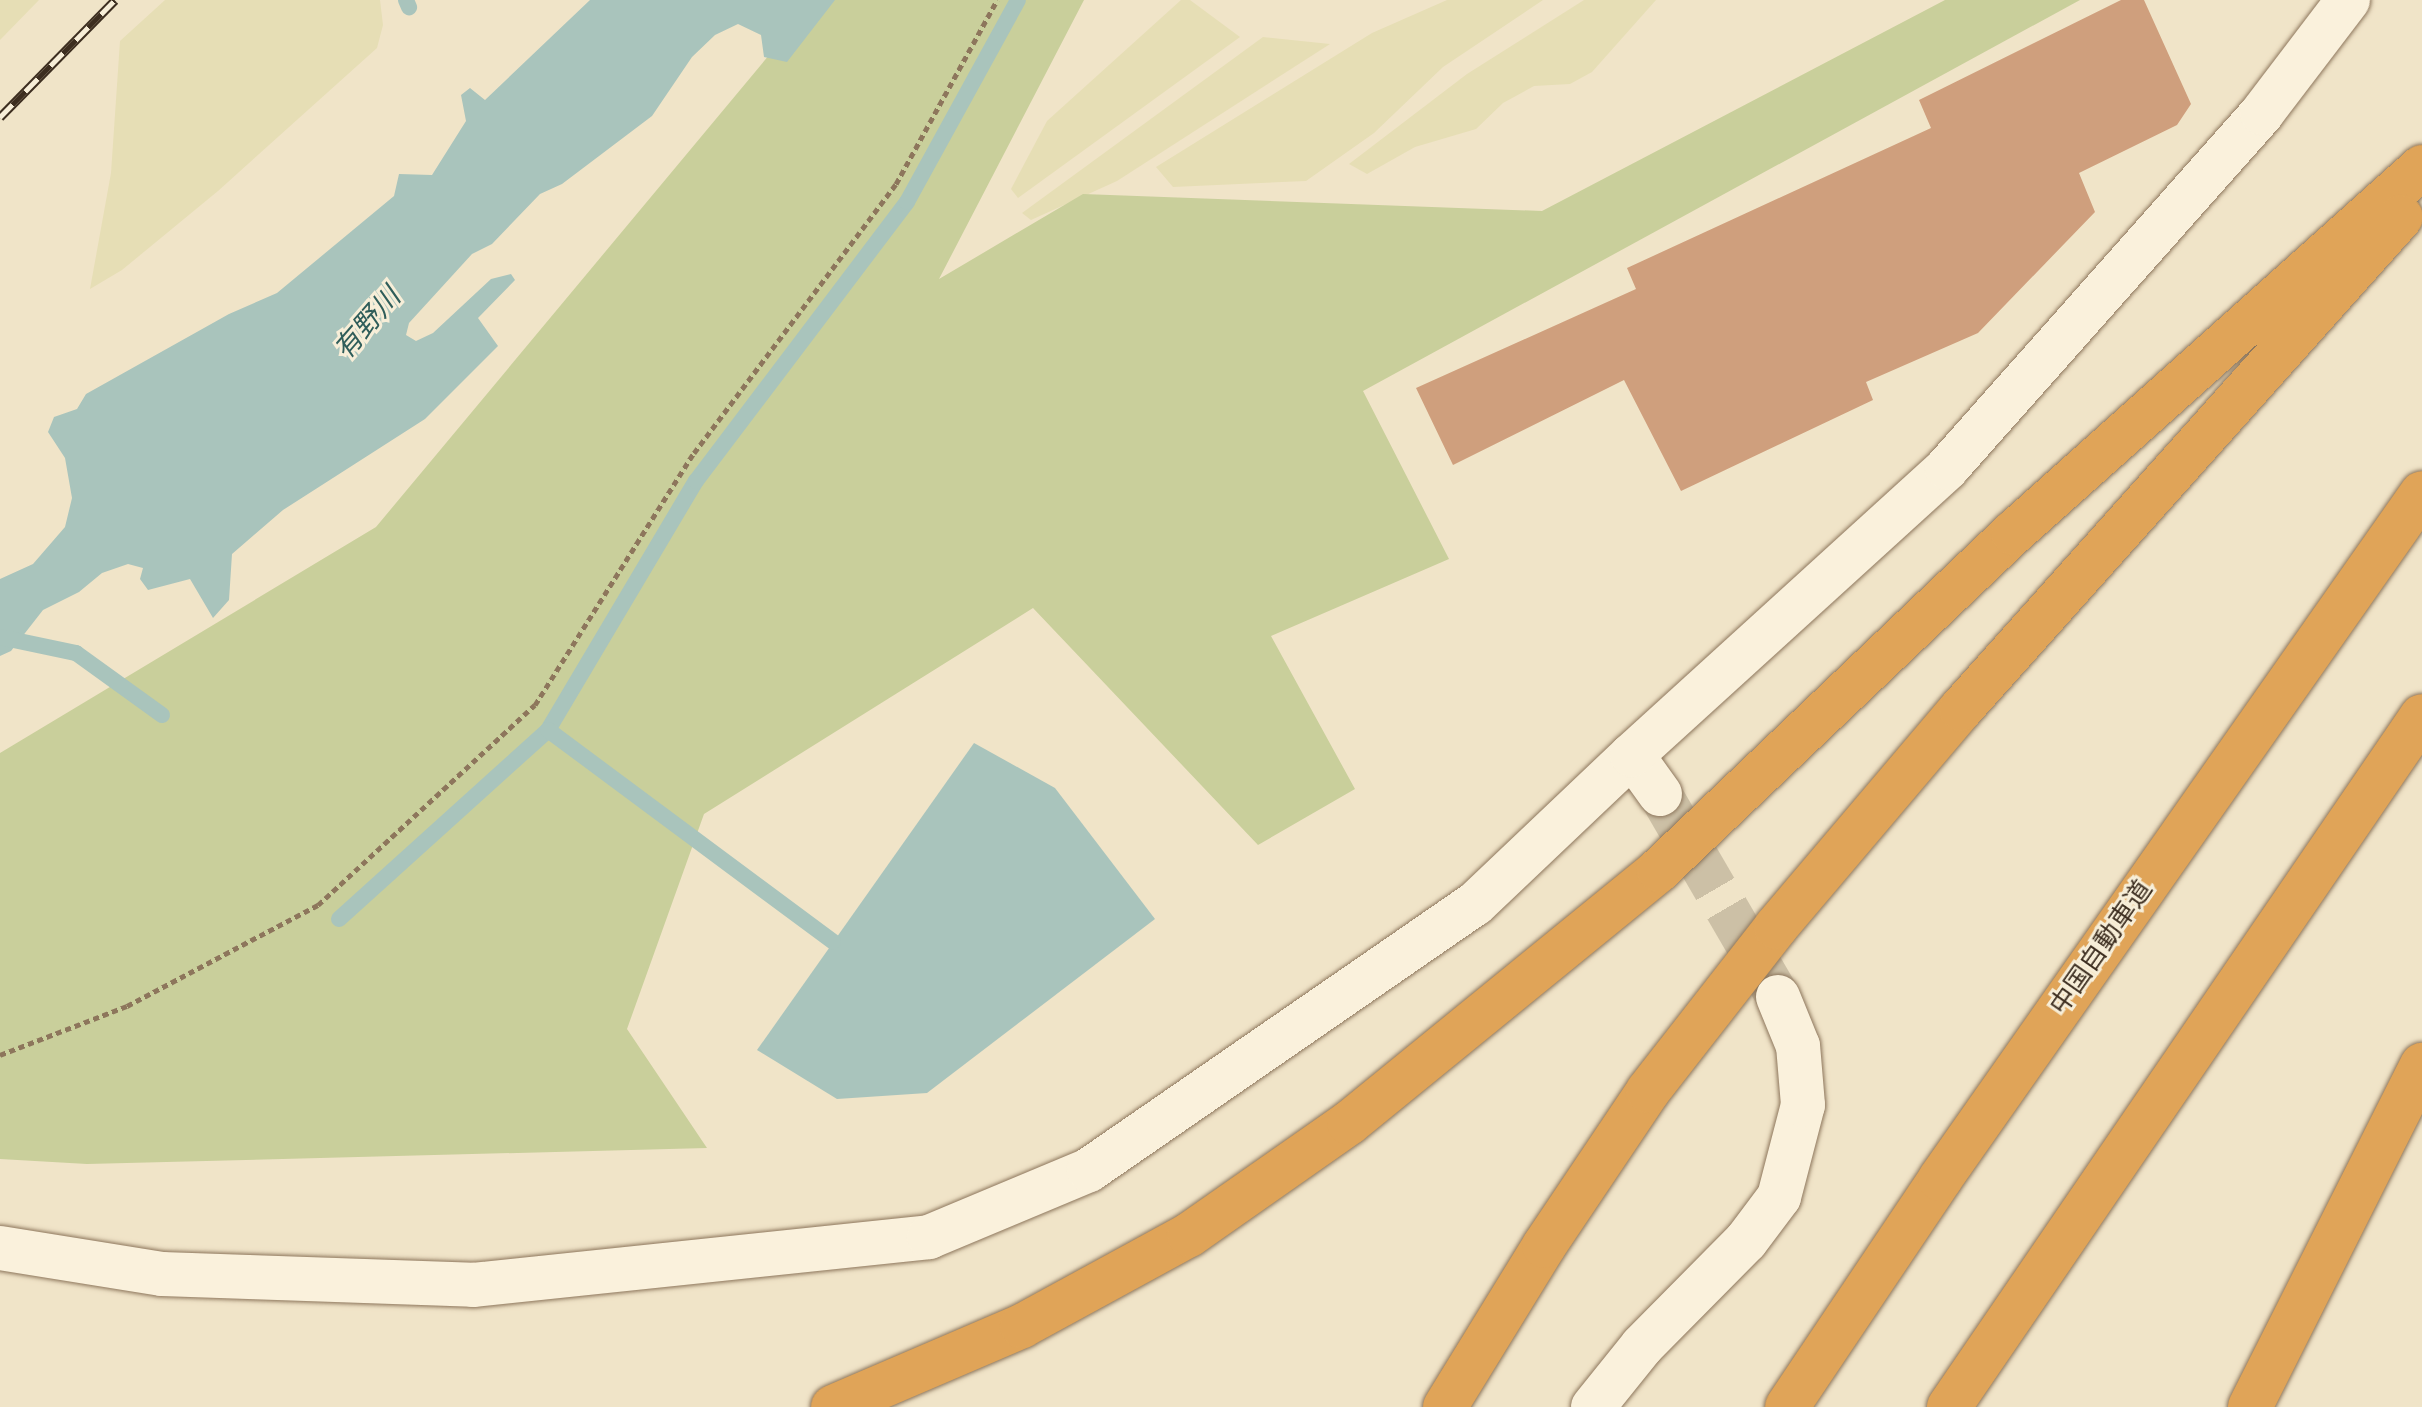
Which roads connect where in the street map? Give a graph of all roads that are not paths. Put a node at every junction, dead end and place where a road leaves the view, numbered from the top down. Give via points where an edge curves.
1 (2348, 0) edge
2 (2422, 167) edge
3 (2422, 193) edge
4 (2422, 493) edge
5 (2422, 716) edge
6 (1632, 755) junction
7 (1660, 794) tunnel mouth
8 (1778, 997) tunnel mouth
9 (2422, 1065) edge
10 (0, 1248) edge
11 (833, 1407) edge
12 (1445, 1407) edge
13 (1593, 1407) edge
14 (1787, 1407) edge
15 (1949, 1407) edge
16 (2250, 1407) edge

1 - 6 street via 2262,113 1947,468
2 - 11 highway via 2013,533 1659,870 1349,1123 1189,1235 1022,1326
3 - 12 highway via 1961,709 1776,927 1648,1091
4 - 14 highway, 中国自動車道 via 1940,1179
5 - 15 highway
6 - 7 street
6 - 10 street via 1475,904 1089,1170 929,1237 473,1285 162,1274
8 - 13 street via 1798,1046 1803,1105 1779,1197 1746,1241 1642,1346
9 - 16 highway

